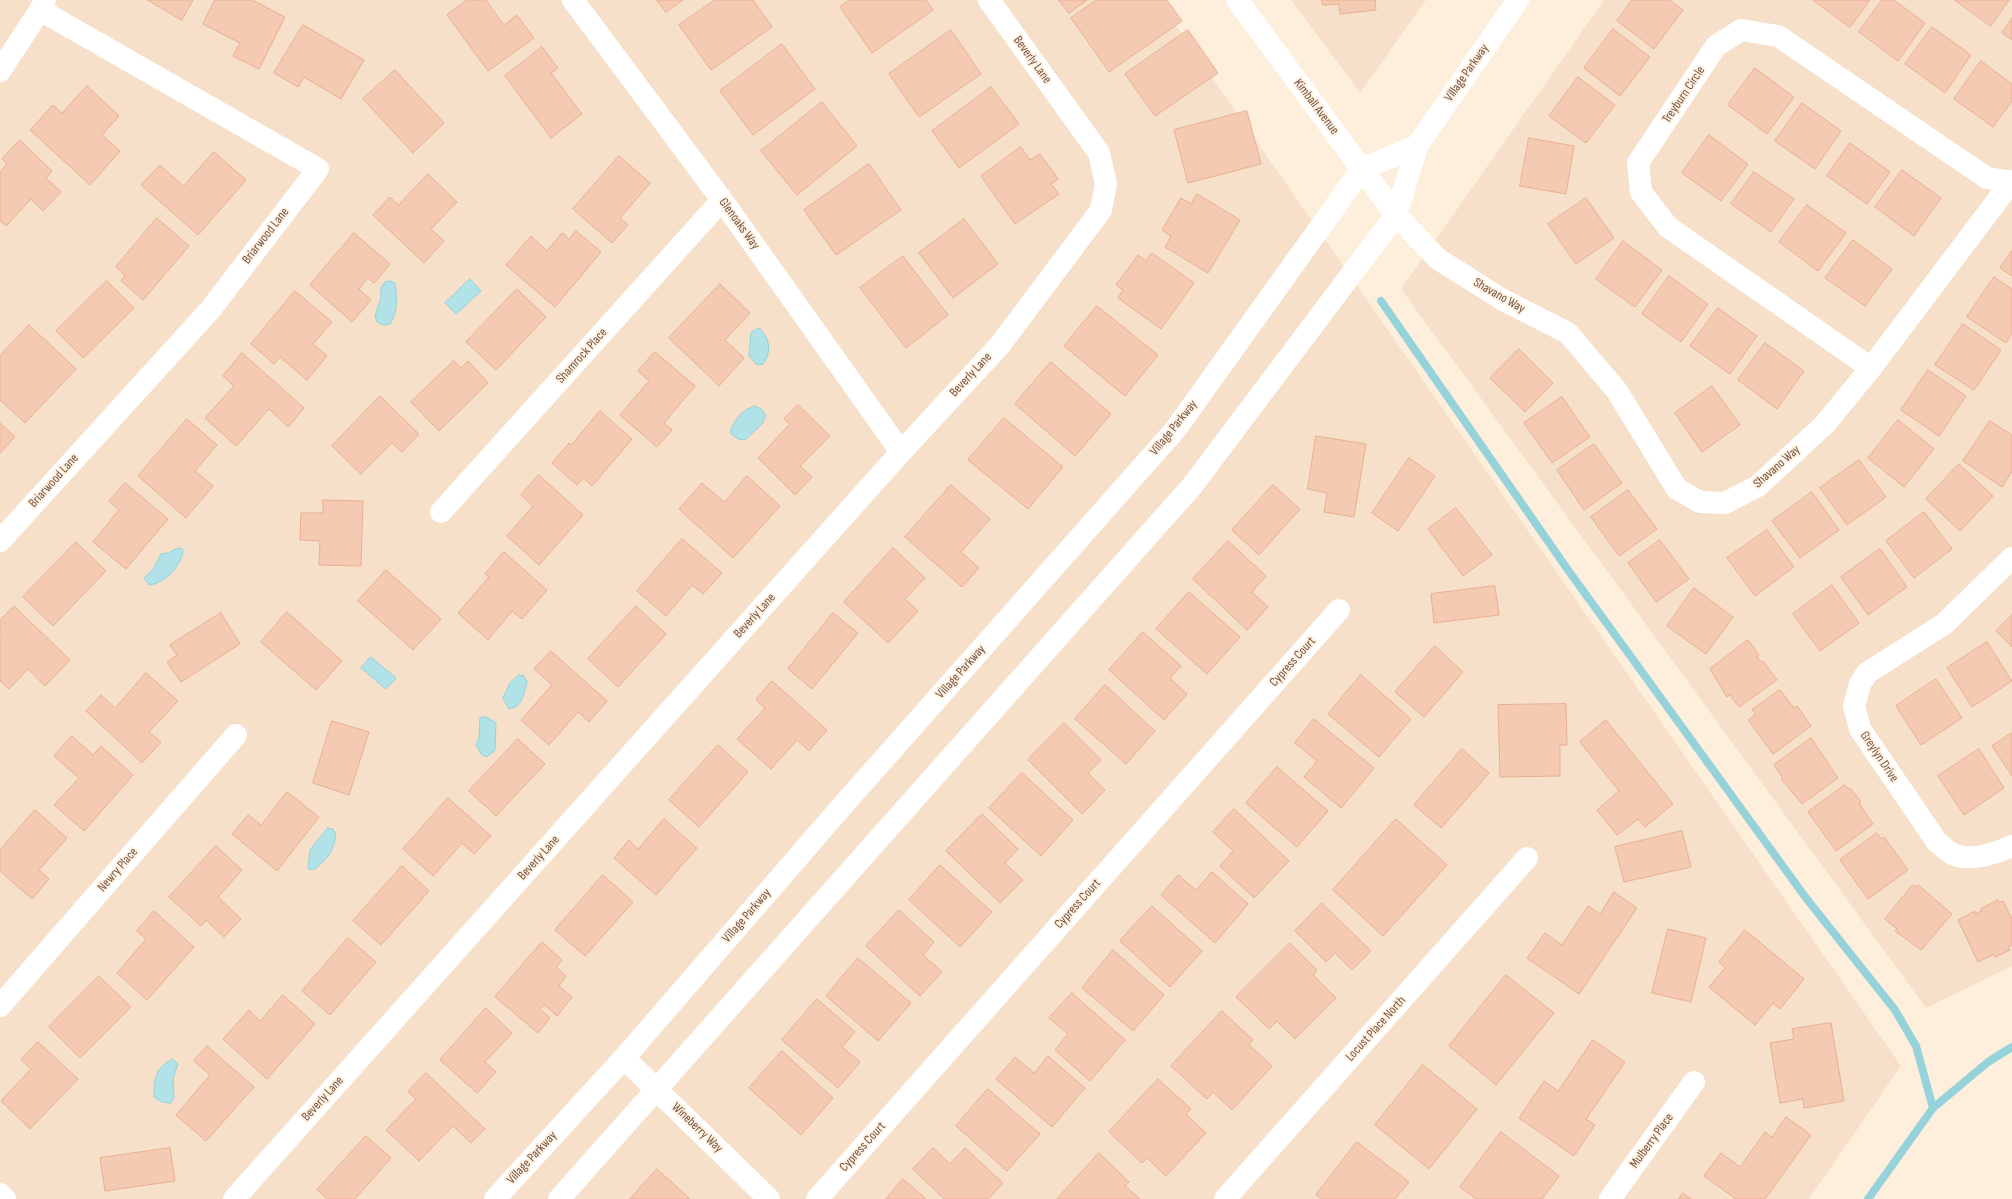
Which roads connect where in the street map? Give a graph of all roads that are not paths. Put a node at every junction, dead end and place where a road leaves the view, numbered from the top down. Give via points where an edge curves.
1 (573, 0) edge
2 (989, 0) edge
3 (1237, 0) edge
4 (1518, 0) edge
5 (42, 5) edge
6 (0, 71) edge
7 (1416, 146) junction
8 (1362, 169) junction
9 (2012, 181) edge
10 (722, 200) junction
11 (1396, 215) junction
12 (1871, 368) junction
13 (901, 452) junction
14 (441, 512) dead end
15 (0, 541) edge
16 (2012, 558) edge
17 (1339, 610) dead end
18 (236, 735) dead end
19 (2012, 846) edge
20 (1527, 858) dead end
21 (0, 1006) edge
22 (624, 1058) junction
23 (1694, 1082) dead end
24 (657, 1089) junction
25 (0, 1194) edge
26 (5, 1199) edge
27 (234, 1199) edge
28 (495, 1199) edge
29 (559, 1199) edge
30 (769, 1199) edge
31 (817, 1199) edge
32 (1225, 1199) edge
33 (1610, 1199) edge

1 - 10 street, Glenoaks Way
2 - 13 street, Beverly Lane via 1099,153 1106,184 1101,210 1000,344
3 - 8 street, Kimball Avenue
4 - 7 street, Village Parkway
5 - 6 street
5 - 15 street, Briarwood Lane via 318,169 210,310
7 - 8 street
7 - 11 street, Village Parkway
8 - 11 street, Kimball Avenue
8 - 22 street, Village Parkway via 1175,430 844,804
9 - 12 street, Shavano Way
9 - 12 street, Treyburn Circle via 1987,178 1778,36 1741,30 1716,46 1638,163 1641,192 1668,227
10 - 13 street, Glenoaks Way
10 - 14 street, Shamrock Place
11 - 12 street, Shavano Way via 1438,259 1503,300 1568,333 1617,391 1677,489 1700,502 1725,503 1758,486 1825,424
11 - 24 street, Village Parkway via 1192,486
13 - 27 street, Beverly Lane
16 - 19 street, Greylyn Drive via 1944,624 1867,673 1860,684 1854,706 1860,729 1937,842 1950,853 1965,857 1994,853
17 - 31 street, Cypress Court
18 - 21 street, Newry Place
20 - 32 street, Locust Place North
22 - 24 street, Wineberry Way
22 - 28 street, Village Parkway
23 - 33 street, Mulberry Place
24 - 29 street, Village Parkway
24 - 30 street, Wineberry Way
25 - 26 street

